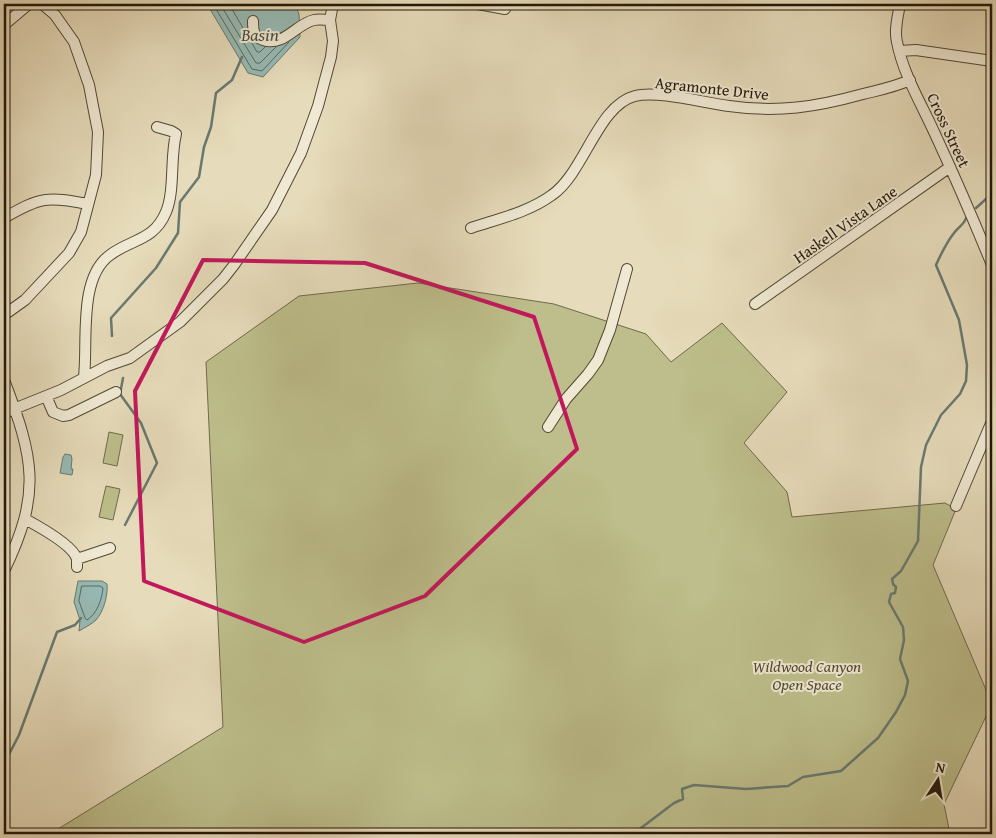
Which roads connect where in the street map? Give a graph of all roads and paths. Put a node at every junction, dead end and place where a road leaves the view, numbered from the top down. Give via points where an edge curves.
1 (29, 4) edge
2 (42, 4) edge
3 (333, 4) edge
4 (478, 4) edge
5 (900, 4) edge
6 (505, 9) dead end
7 (253, 20) dead end
8 (330, 20) junction
9 (4, 25) edge
10 (899, 51) junction
11 (992, 61) edge
12 (910, 80) junction
13 (156, 127) dead end
14 (950, 167) junction
15 (88, 204) junction
16 (4, 218) edge
17 (472, 228) dead end
18 (992, 264) edge
19 (627, 269) dead end
20 (755, 304) dead end
21 (4, 315) edge
22 (84, 377) junction
23 (4, 380) edge
24 (116, 392) dead end
25 (46, 396) junction
26 (15, 409) junction
27 (4, 412) edge
28 (992, 421) edge
29 (548, 427) dead end
30 (956, 506) dead end
31 (25, 519) junction
32 (110, 548) dead end
33 (4, 571) edge

1 - 9 street
2 - 15 street via 55,15 74,42 89,85 98,132 96,175
3 - 8 street
4 - 6 street
5 - 10 street, Cross Street via 896,28
7 - 8 street via 257,37 273,41 313,20
8 - 22 street via 333,41 318,106 301,153 272,210 223,279 180,322 130,358
10 - 11 street via 916,50
10 - 12 street, Cross Street
12 - 14 street, Cross Street
12 - 17 street, Agramonte Drive via 844,99 776,110 730,107 661,95 635,96 619,104 604,121 569,179 552,195 523,210
13 - 22 street via 176,134 172,146 167,210 145,238 110,255 92,280 87,298
14 - 18 street, Cross Street
14 - 20 street, Haskell Vista Lane
15 - 16 street via 46,199 26,204
15 - 21 street via 81,232 69,253 25,300
19 - 29 street via 598,360
22 - 25 street
23 - 26 street
24 - 25 street via 63,416 53,412
25 - 26 street
26 - 27 street
26 - 31 street via 29,464 30,487
28 - 30 street
31 - 32 street via 64,543 72,550 77,563
31 - 33 street

